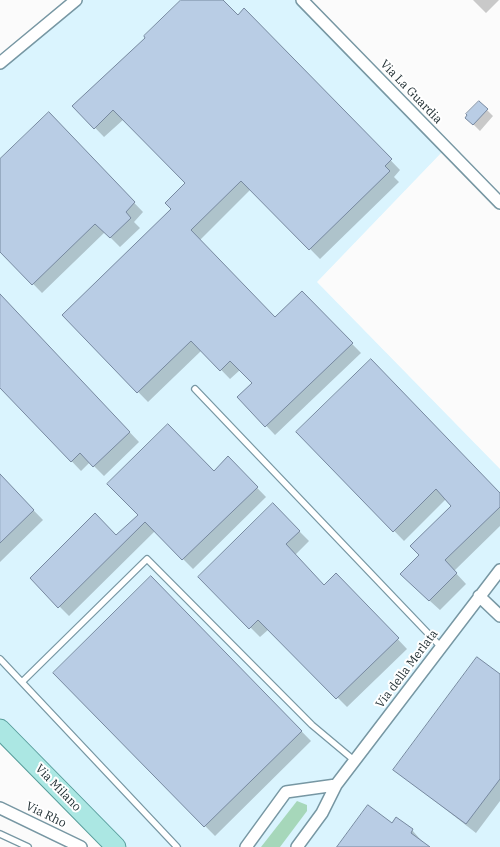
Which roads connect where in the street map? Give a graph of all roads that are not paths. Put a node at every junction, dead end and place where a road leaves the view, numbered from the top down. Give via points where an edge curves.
1 (76, 0) edge
2 (302, 0) edge
3 (0, 63) edge
4 (500, 203) edge
5 (195, 389) dead end
6 (500, 570) edge
7 (479, 596) junction
8 (500, 616) edge
9 (441, 647) junction
10 (0, 659) edge
11 (22, 682) junction
12 (0, 729) edge
13 (355, 761) junction
14 (336, 785) junction
15 (0, 808) edge
16 (0, 834) edge
17 (28, 847) edge
18 (81, 847) edge
19 (116, 847) edge
20 (177, 847) edge
21 (246, 847) edge
22 (297, 847) edge

1 - 3 street
2 - 4 street, Via La Guardia
5 - 9 lane
6 - 7 street, Via della Merlata
7 - 8 street
7 - 9 street, Via della Merlata
9 - 13 street, Via della Merlata
10 - 11 lane
11 - 13 lane via 148,559 312,725
11 - 20 lane
12 - 19 main road, Via Milano
13 - 14 street, Via della Merlata
14 - 21 street via 286,792
14 - 22 street, Via della Merlata via 322,813
15 - 18 street, Via Rho
16 - 17 lane

